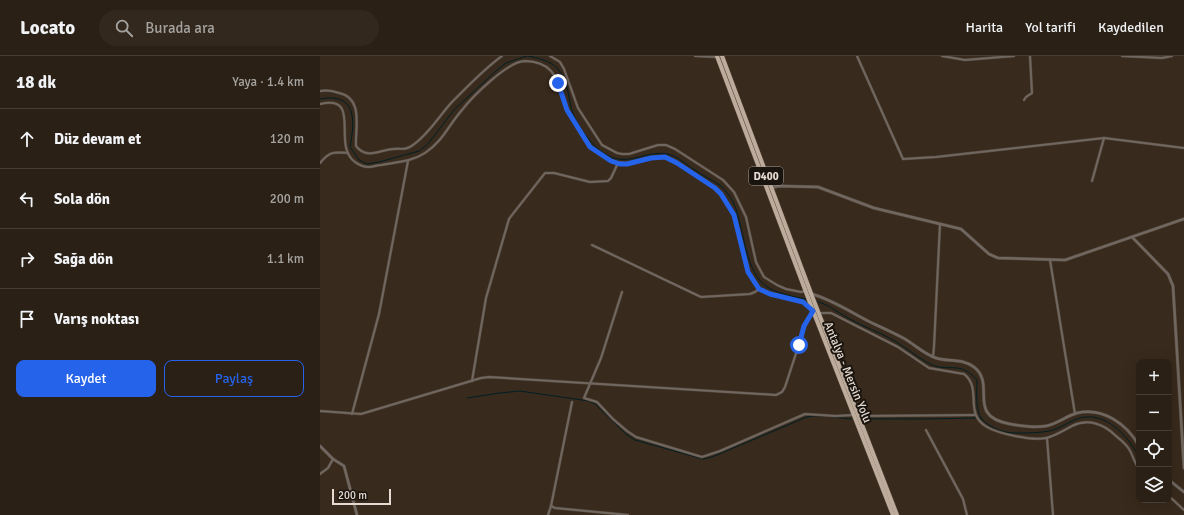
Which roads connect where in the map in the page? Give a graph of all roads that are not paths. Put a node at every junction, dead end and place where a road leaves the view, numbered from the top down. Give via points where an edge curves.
1 (502, 56) edge
2 (550, 56) edge
3 (695, 56) edge
4 (721, 56) edge
5 (857, 56) edge
6 (942, 56) edge
7 (964, 56) edge
8 (1014, 56) edge
9 (1030, 56) edge
10 (1122, 56) edge
11 (1172, 56) edge
12 (965, 60) junction
13 (320, 91) edge
14 (1024, 100) dead end
15 (320, 104) edge
16 (1104, 138) junction
17 (1184, 148) edge
18 (348, 153) junction
19 (408, 161) junction
20 (320, 163) edge
21 (618, 163) junction
22 (1092, 181) dead end
23 (771, 188) junction
24 (1184, 219) edge
25 (940, 224) junction
26 (1132, 237) junction
27 (592, 245) dead end
28 (1050, 260) junction
29 (759, 289) junction
30 (622, 292) dead end
31 (809, 294) junction
32 (812, 309) junction
33 (819, 313) junction
34 (932, 357) junction
35 (472, 381) junction
36 (591, 383) junction
37 (572, 402) dead end
38 (320, 411) edge
39 (352, 414) junction
40 (1075, 414) junction
41 (856, 415) junction
42 (975, 416) junction
43 (926, 430) dead end
44 (1047, 438) junction
45 (1136, 442) edge
46 (320, 446) edge
47 (333, 459) junction
48 (1138, 467) edge
49 (1184, 468) edge
50 (320, 474) edge
51 (1172, 482) edge
52 (1184, 492) edge
53 (1172, 499) edge
54 (552, 506) junction
55 (1184, 510) edge
56 (357, 515) edge
57 (548, 515) edge
58 (628, 515) edge
59 (893, 515) edge
60 (897, 515) edge
61 (967, 515) edge
62 (1053, 515) edge

1 - 13 street via 452,102 420,139 405,149 394,148 372,154 361,151 356,146 357,114 351,101 344,94
2 - 31 street via 560,62 578,108 602,145 622,154 666,145 675,148 723,180 734,192 746,217 756,262 764,277 786,289
3 - 4 street
4 - 23 highway, Antalya - Mersin Yolu / D400
4 - 31 highway, Antalya - Mersin Yolu / D400
5 - 16 street via 903,159
6 - 12 street
7 - 12 street
8 - 12 street
9 - 14 street via 1032,93
10 - 11 street
15 - 18 street via 334,103 342,109 345,118 344,141
16 - 17 street
16 - 22 street
18 - 19 street via 355,162 365,167
18 - 20 street via 330,153
19 - 21 street via 423,154 440,141 462,109 498,75 510,65 526,61 546,66 551,70 567,110 590,147
19 - 39 street via 379,314
21 - 29 street via 627,164 665,157 715,188 734,215 748,272
21 - 35 street via 608,181 590,182 545,173 509,219 486,298
23 - 25 street via 818,186 874,208
23 - 31 highway, Antalya - Mersin Yolu / D400
24 - 26 street
25 - 28 street via 961,229 994,257
25 - 34 street
26 - 28 street via 1072,259
26 - 49 street via 1168,274 1173,286
27 - 29 street via 701,297 750,294
28 - 40 street
29 - 32 street via 803,302
30 - 36 street
31 - 32 highway, Antalya - Mersin Yolu / D400
31 - 33 highway, Antalya - Mersin Yolu / D400
31 - 34 street via 847,309
32 - 36 street via 785,387 776,395
32 - 41 highway, Antalya - Mersin Yolu / D400
33 - 41 highway, Antalya - Mersin Yolu / D400
33 - 42 street via 831,313 898,347 929,368 964,374 972,384
34 - 40 street via 957,360 976,368 981,376 984,407 997,421 1022,426 1047,426
35 - 36 street via 495,377
35 - 39 street via 377,410
36 - 41 street via 584,398 597,402 627,432 641,439 702,457 805,414
37 - 54 street
38 - 39 street
40 - 45 street via 1103,413 1120,423
41 - 42 street
41 - 59 highway, Antalya - Mersin Yolu / D400
41 - 60 highway, Antalya - Mersin Yolu / D400
42 - 44 street via 983,425 996,432
43 - 61 street via 963,499
44 - 48 street via 1080,423 1100,425 1123,442
44 - 62 street
46 - 47 street
47 - 50 street via 328,468
47 - 56 street via 344,466
51 - 52 street
53 - 55 street
54 - 57 street
54 - 58 street

